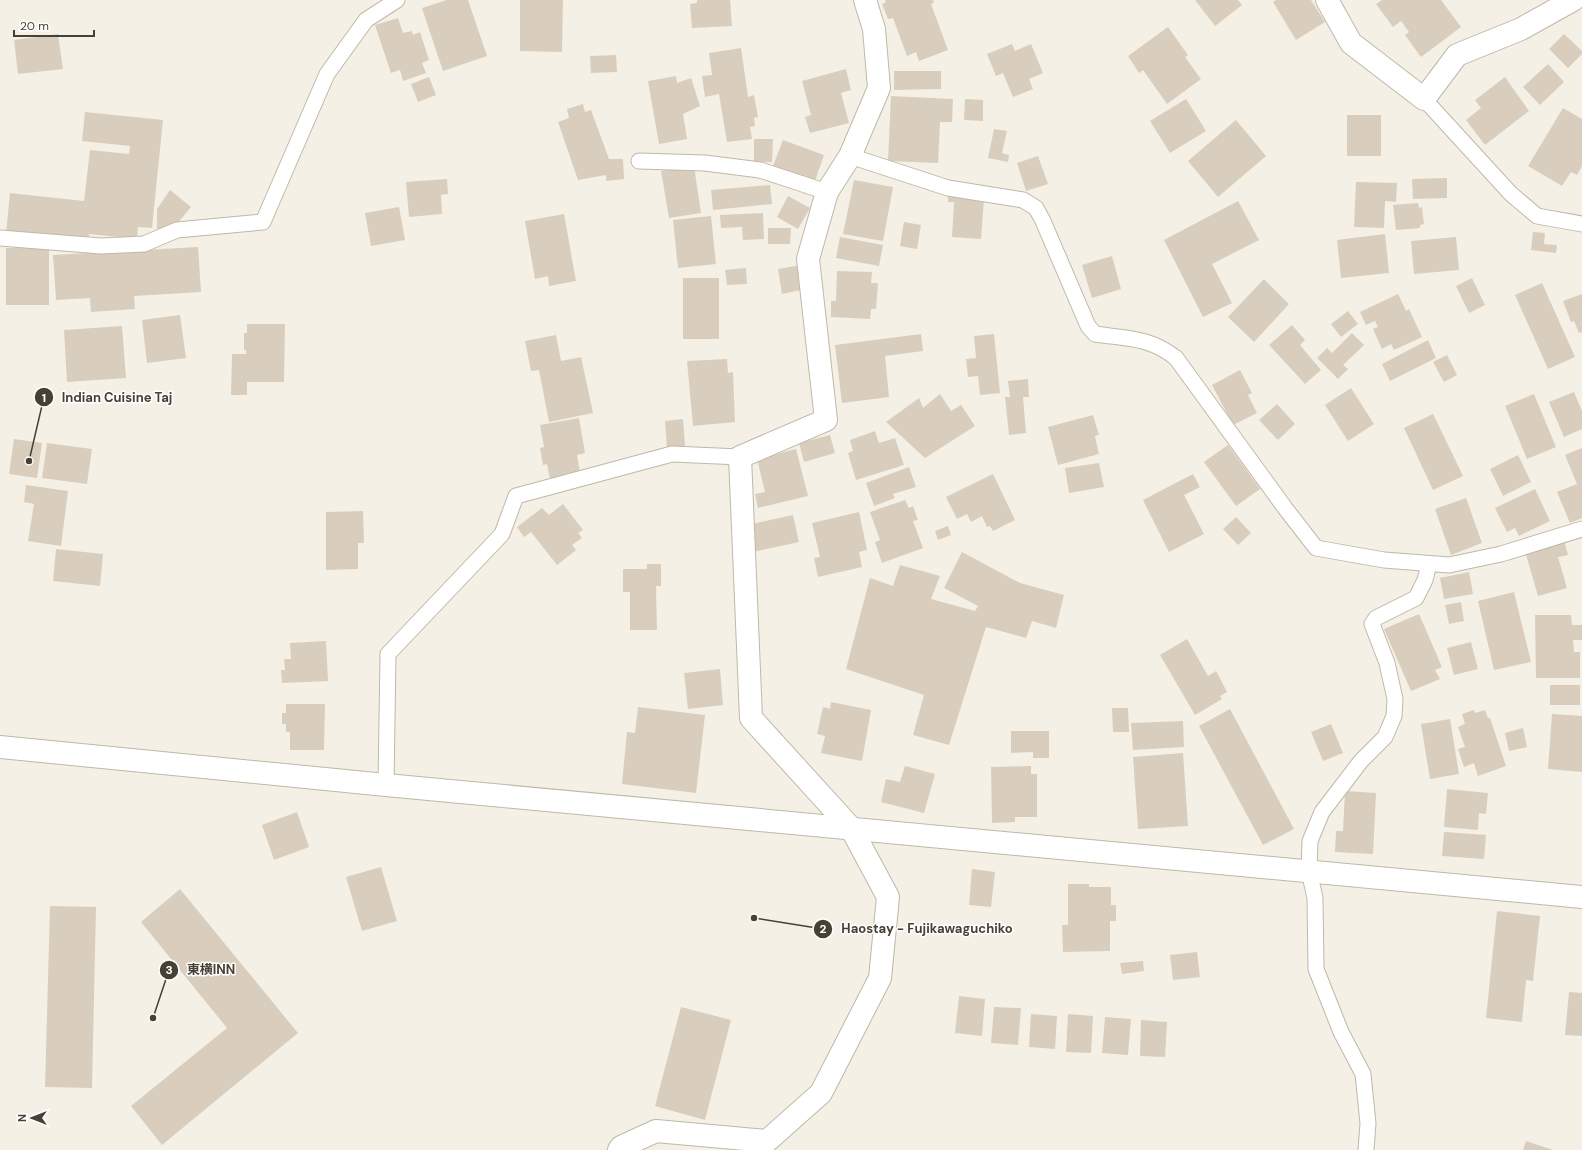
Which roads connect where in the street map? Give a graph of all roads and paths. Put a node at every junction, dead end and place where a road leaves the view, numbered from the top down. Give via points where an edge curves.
1 (397, 0) edge
2 (865, 0) edge
3 (1327, 0) edge
4 (1573, 0) edge
5 (1424, 99) junction
6 (850, 156) junction
7 (639, 161) dead end
8 (827, 192) junction
9 (1582, 224) edge
10 (0, 238) edge
11 (740, 457) junction
12 (1582, 529) edge
13 (1429, 564) junction
14 (0, 747) edge
15 (386, 785) junction
16 (851, 828) junction
17 (1309, 872) junction
18 (1582, 897) edge
19 (618, 1150) edge
20 (1366, 1150) edge

1 - 10 lane via 366,20 327,74 263,222 177,230 144,244 101,246
2 - 6 street via 874,29 879,88
3 - 5 street via 1350,43
4 - 5 street via 1521,29 1457,55
5 - 9 lane via 1511,194 1537,216
6 - 8 street
6 - 13 lane via 948,188 1023,200 1036,208 1088,326 1095,334 1142,340 1166,350 1176,358 1284,508 1316,548 1384,560
7 - 8 lane via 705,163 760,170
8 - 11 street via 808,259 826,420
11 - 15 lane via 672,454 516,496 502,534 388,654
11 - 16 street via 751,718
12 - 13 lane via 1501,554 1449,566
13 - 17 lane via 1416,598 1376,618 1372,624 1387,663 1395,699 1394,716 1385,737 1361,761 1322,812 1310,841
14 - 15 street
15 - 16 street
16 - 17 street
16 - 19 street via 888,897 880,978 821,1093 767,1140 656,1131
17 - 18 street
17 - 20 lane via 1315,898 1316,969 1341,1032 1363,1074 1368,1124

